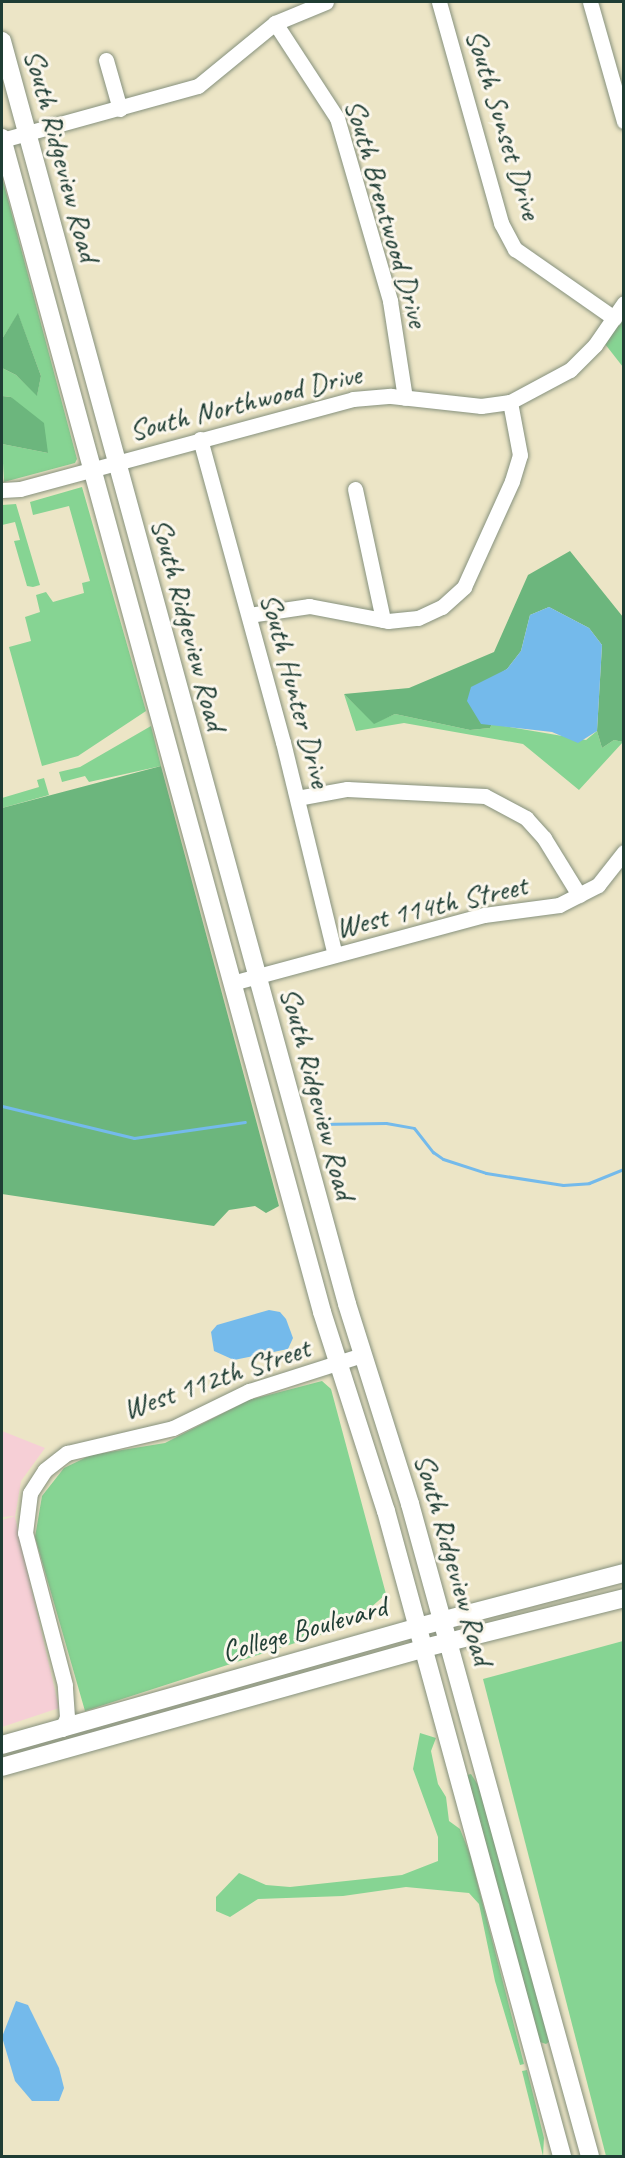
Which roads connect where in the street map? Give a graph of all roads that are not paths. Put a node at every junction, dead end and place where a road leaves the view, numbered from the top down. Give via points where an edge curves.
1 (326, 2) edge
2 (439, 2) edge
3 (590, 2) edge
4 (275, 23) junction
5 (2, 41) edge
6 (106, 60) dead end
7 (620, 90) edge
8 (120, 109) junction
9 (624, 121) edge
10 (26, 133) junction
11 (2, 139) edge
12 (624, 303) edge
13 (614, 318) junction
14 (405, 398) junction
15 (510, 402) junction
16 (201, 439) junction
17 (115, 462) junction
18 (91, 468) junction
19 (355, 489) dead end
20 (2, 490) edge
21 (249, 615) junction
22 (383, 620) junction
23 (297, 798) junction
24 (624, 852) edge
25 (579, 895) junction
26 (335, 955) junction
27 (256, 976) junction
28 (232, 982) junction
29 (362, 1355) junction
30 (337, 1364) junction
31 (624, 1574) edge
32 (624, 1598) edge
33 (442, 1621) junction
34 (418, 1627) junction
35 (448, 1641) junction
36 (424, 1648) junction
37 (72, 1726) junction
38 (2, 1745) edge
39 (80, 1745) junction
40 (2, 1767) edge
41 (562, 2157) edge
42 (590, 2157) edge

1 - 4 street
2 - 13 street, South Sunset Drive via 501,223 515,249
3 - 7 street
4 - 8 street via 206,81 180,93
4 - 14 street, South Brentwood Drive via 337,117 390,301
5 - 10 main road, South Ridgeview Road
6 - 8 street
7 - 9 street
8 - 10 street
10 - 11 street
10 - 17 main road, South Ridgeview Road
11 - 18 main road, South Ridgeview Road
12 - 13 street, South Northwood Drive
13 - 15 street, South Northwood Drive via 570,370
14 - 15 street, South Northwood Drive via 451,405
14 - 16 street, South Northwood Drive via 353,399
15 - 22 street via 519,455 464,586 442,607 418,618
16 - 17 street, South Northwood Drive
16 - 21 street, South Hunter Drive
17 - 18 street, South Northwood Drive
17 - 27 main road, South Ridgeview Road
18 - 20 street, South Northwood Drive via 20,489
18 - 28 main road, South Ridgeview Road
19 - 22 street
21 - 22 street via 309,606
21 - 23 street, South Hunter Drive
23 - 25 street via 347,789 485,796 526,818 544,838
23 - 26 street, South Hunter Drive
24 - 25 street, West 114th Street via 598,885
25 - 26 street, West 114th Street via 559,905 484,915
26 - 27 street, West 114th Street
27 - 28 street, West 114th Street
27 - 29 main road, South Ridgeview Road
28 - 30 main road, South Ridgeview Road
29 - 30 street, West 112th Street
29 - 33 main road, South Ridgeview Road via 410,1504
30 - 34 main road, South Ridgeview Road via 386,1511
30 - 37 street, West 112th Street via 249,1391 173,1428 83,1447 54,1461 30,1493 25,1526 65,1685 70,1689
31 - 33 main road, College Boulevard
32 - 35 main road, College Boulevard
33 - 34 main road, College Boulevard
33 - 35 main road, South Ridgeview Road
34 - 36 main road, South Ridgeview Road
34 - 37 main road, College Boulevard
35 - 36 main road, College Boulevard
35 - 42 main road, South Ridgeview Road
36 - 39 main road, College Boulevard
36 - 41 main road, South Ridgeview Road
37 - 38 main road, College Boulevard
37 - 39 street
39 - 40 main road, College Boulevard

